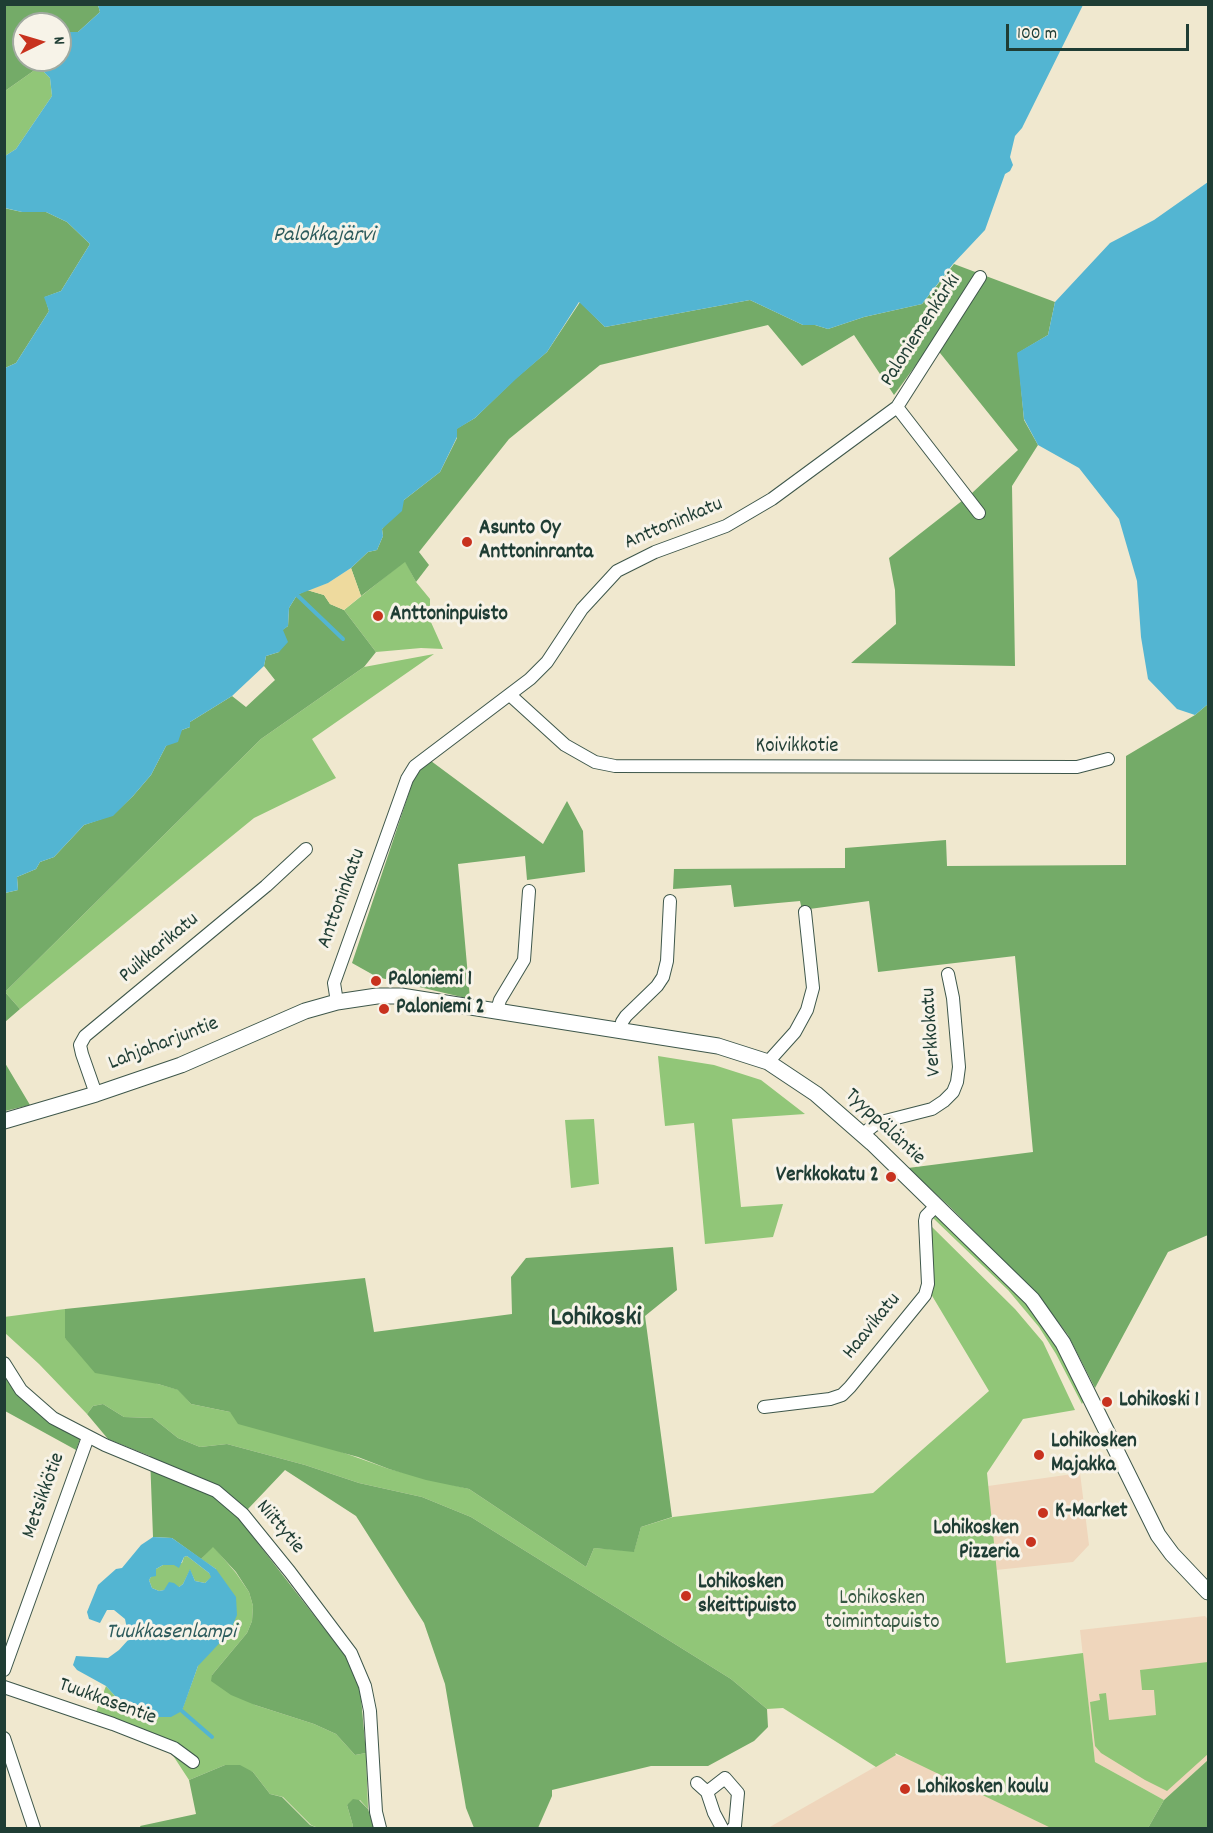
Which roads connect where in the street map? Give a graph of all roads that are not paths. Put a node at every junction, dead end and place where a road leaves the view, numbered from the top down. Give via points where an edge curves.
1 (980, 277) dead end
2 (897, 407) junction
3 (979, 513) dead end
4 (510, 695) junction
5 (1108, 759) dead end
6 (306, 849) dead end
7 (529, 891) dead end
8 (670, 901) dead end
9 (805, 912) dead end
10 (948, 974) dead end
11 (336, 1002) junction
12 (497, 1010) junction
13 (621, 1030) junction
14 (768, 1062) junction
15 (96, 1094) junction
16 (4, 1121) edge
17 (862, 1135) junction
18 (936, 1206) junction
19 (4, 1364) edge
20 (764, 1407) dead end
21 (88, 1437) junction
22 (1209, 1592) edge
23 (4, 1670) edge
24 (4, 1687) edge
25 (4, 1738) edge
26 (194, 1762) dead end
27 (697, 1783) dead end
28 (707, 1792) junction
29 (34, 1828) edge
30 (380, 1828) edge
31 (722, 1828) edge
32 (733, 1828) edge

1 - 2 street, Paloniemenkärki
2 - 3 street
2 - 4 street, Anttoninkatu via 772,499 726,526 655,552 617,571 582,609 547,662
4 - 5 street, Koivikkotie via 565,745 595,762 615,766 1077,767
4 - 11 street, Anttoninkatu via 414,766 334,983
6 - 15 street, Puikkarikatu via 85,1036 80,1045
7 - 12 street via 524,960
8 - 13 street via 663,977 626,1016
9 - 14 street via 813,988 795,1032
10 - 17 street, Verkkokatu via 958,1067 952,1092 932,1109 881,1122
11 - 12 street, Tyyppäläntie via 401,996
11 - 15 street, Lahjaharjuntie via 304,1011 181,1065
12 - 13 street, Tyyppäläntie
13 - 14 street, Tyyppäläntie via 718,1046
14 - 17 street, Tyyppäläntie via 816,1094
15 - 16 street, Lahjaharjuntie
17 - 18 street, Tyyppäläntie
18 - 20 street, Haavikatu via 925,1221 925,1295 850,1387 830,1399
18 - 22 street, Tyyppäläntie via 1032,1299 1049,1321 1088,1390 1158,1535
19 - 21 street, Niittytie via 21,1390 53,1418
21 - 23 street, Metsikkötie
21 - 30 street, Niittytie via 201,1484 233,1504 351,1653 365,1686 370,1711 373,1785
24 - 26 street, Tuukkasentie via 174,1748
25 - 29 street
27 - 28 street
28 - 31 street
28 - 32 street via 725,1779 738,1793

